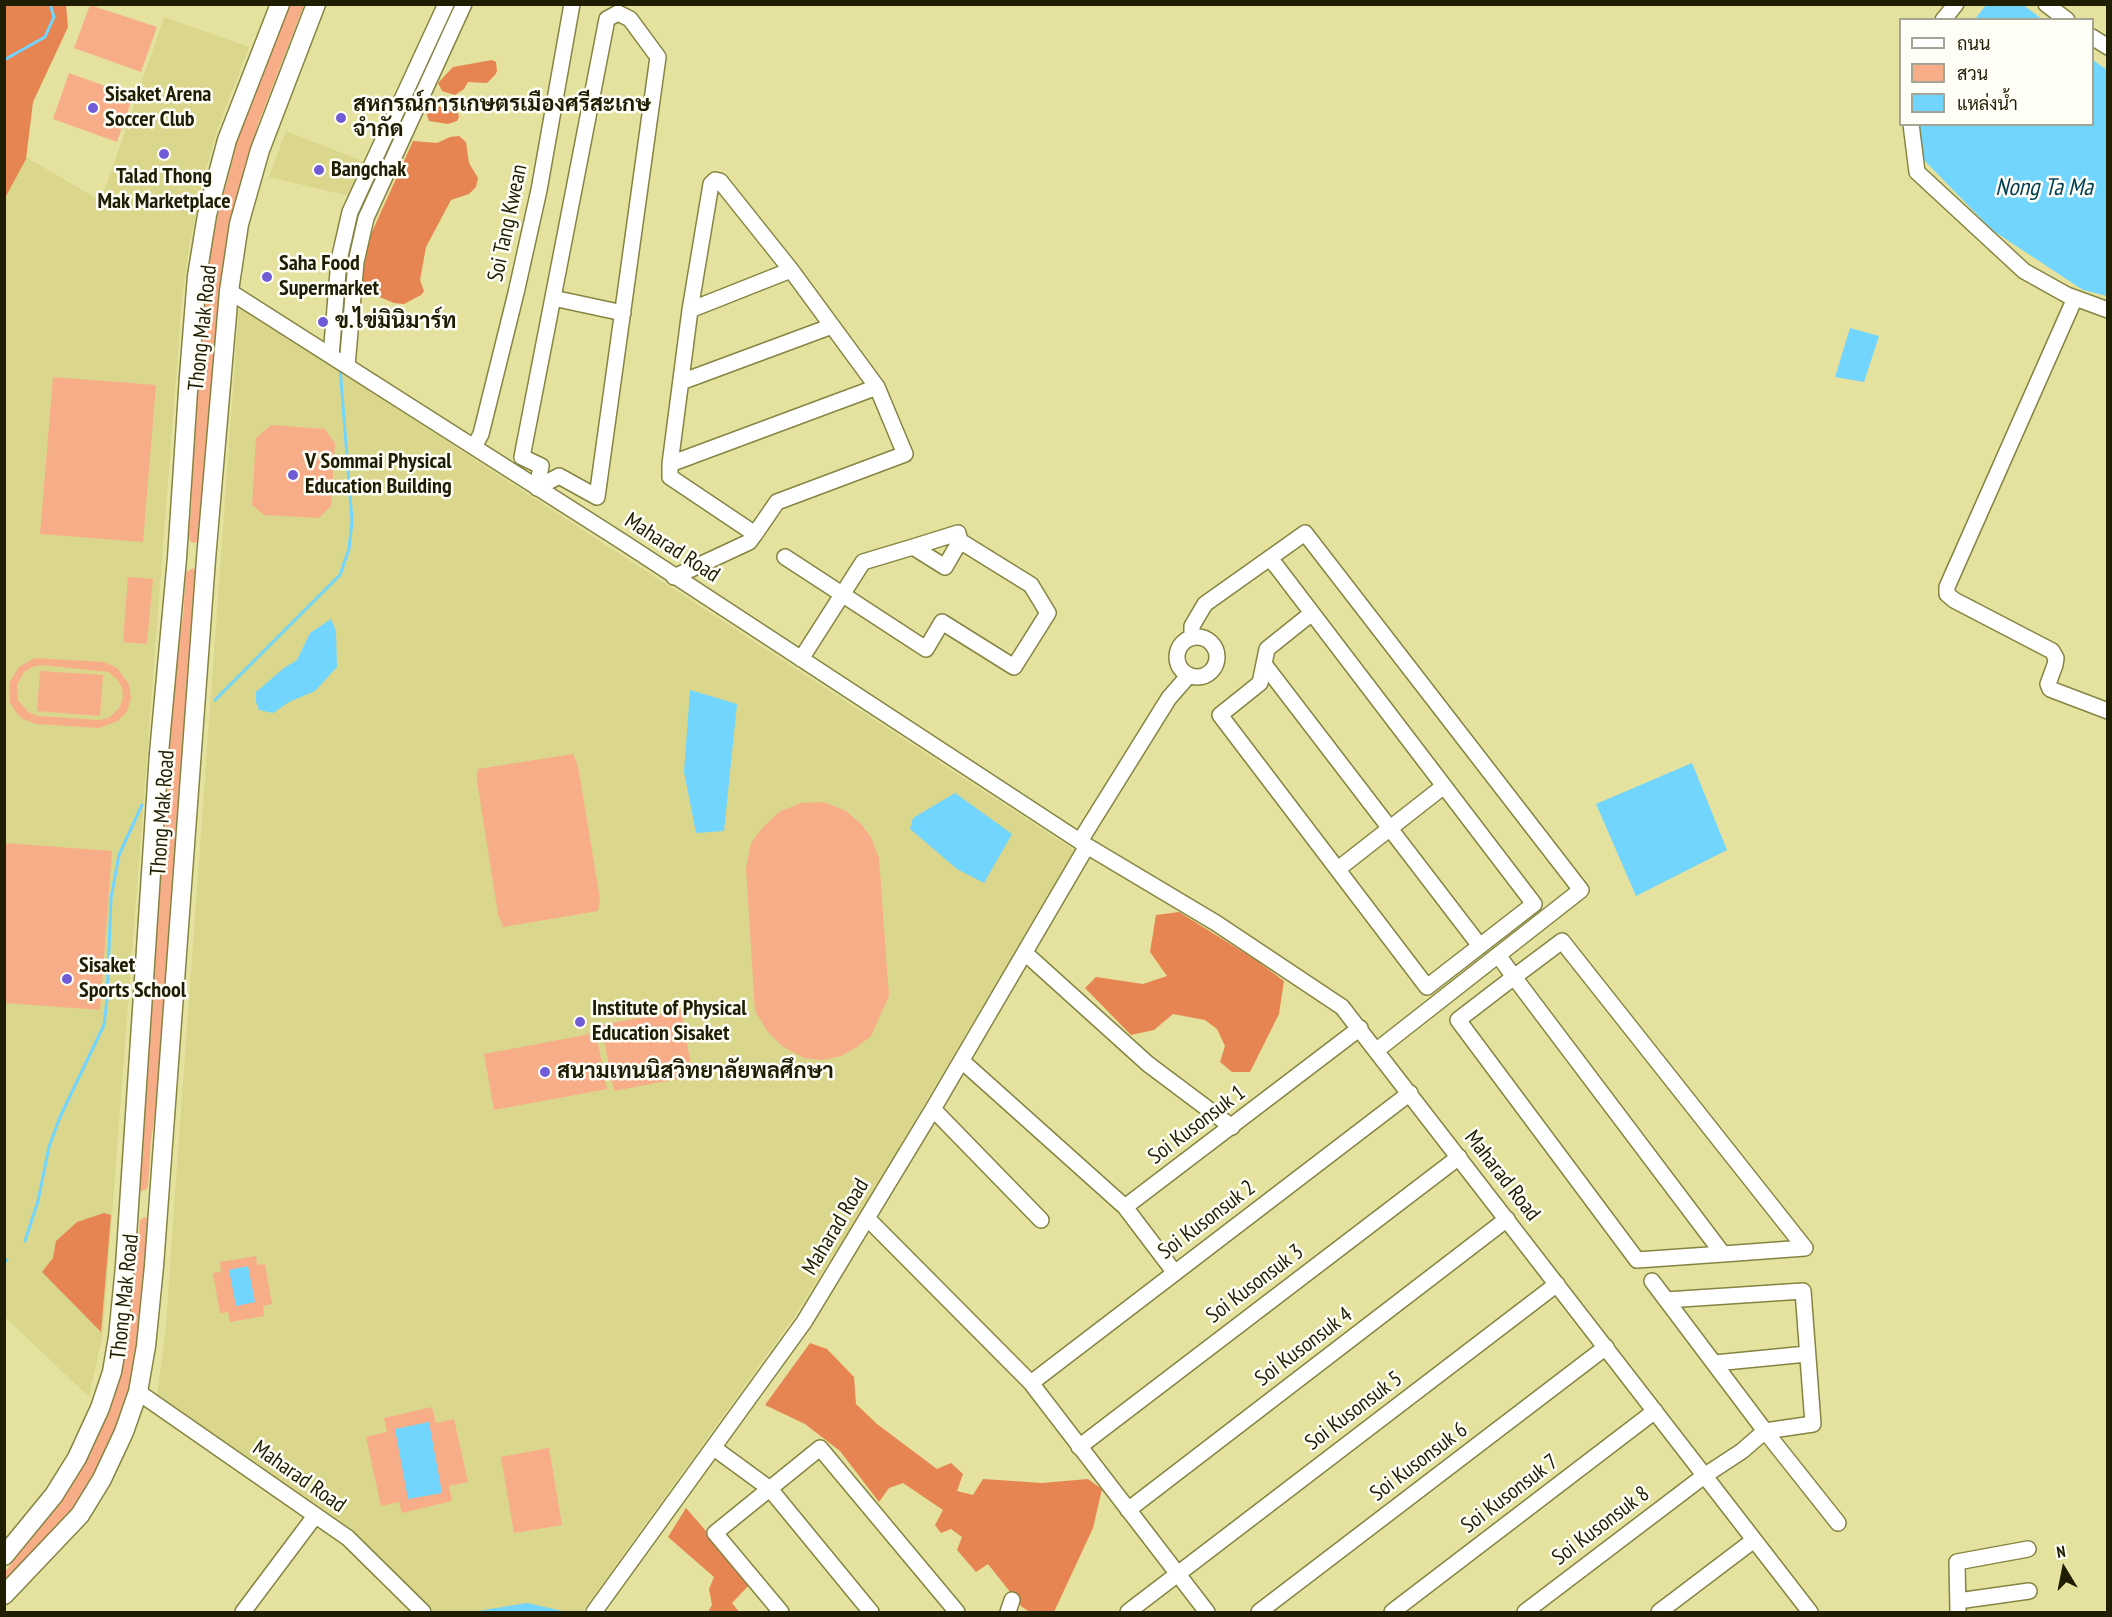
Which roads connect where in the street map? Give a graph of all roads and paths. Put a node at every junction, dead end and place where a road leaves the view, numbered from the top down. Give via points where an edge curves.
1 (280, 4) edge
2 (316, 4) edge
3 (446, 4) edge
4 (464, 4) edge
5 (572, 4) edge
6 (1956, 4) edge
7 (2046, 4) edge
8 (1945, 18) edge
9 (2064, 18) edge
10 (2094, 38) edge
11 (2108, 47) edge
12 (1911, 126) edge
13 (790, 270) junction
14 (229, 291) junction
15 (553, 298) junction
16 (2075, 298) junction
17 (690, 310) junction
18 (2108, 310) edge
19 (623, 313) junction
20 (832, 326) junction
21 (331, 356) junction
22 (347, 366) junction
23 (681, 382) junction
24 (877, 387) junction
25 (474, 447) junction
26 (670, 464) junction
27 (537, 488) junction
28 (755, 534) junction
29 (960, 541) junction
30 (913, 547) junction
31 (785, 557) dead end
32 (177, 558) junction
33 (206, 559) junction
34 (1270, 559) junction
35 (674, 577) junction
36 (843, 594) junction
37 (1312, 613) junction
38 (1192, 638) junction
39 (801, 659) junction
40 (1264, 664) junction
41 (1189, 675) junction
42 (2108, 711) edge
43 (1444, 786) junction
44 (1390, 828) junction
45 (1084, 844) junction
46 (1338, 869) junction
47 (1480, 946) junction
48 (1025, 953) junction
49 (1498, 955) junction
50 (1514, 977) junction
51 (1360, 1028) junction
52 (1377, 1050) junction
53 (962, 1061) junction
54 (1410, 1093) junction
55 (933, 1109) junction
56 (1232, 1126) junction
57 (1459, 1157) junction
58 (129, 1203) junction
59 (158, 1205) junction
60 (1125, 1207) junction
61 (868, 1219) junction
62 (1507, 1219) junction
63 (1041, 1220) dead end
64 (1722, 1254) junction
65 (1175, 1273) junction
66 (1652, 1281) dead end
67 (1557, 1284) junction
68 (1666, 1300) junction
69 (1606, 1347) junction
70 (1807, 1354) junction
71 (1715, 1363) junction
72 (1031, 1383) junction
73 (138, 1392) junction
74 (1655, 1411) junction
75 (1765, 1431) junction
76 (714, 1448) junction
77 (1079, 1448) junction
78 (1704, 1476) junction
79 (770, 1489) junction
80 (1128, 1510) junction
81 (315, 1516) junction
82 (1838, 1523) dead end
83 (1754, 1540) junction
84 (2028, 1549) dead end
85 (4, 1556) edge
86 (1178, 1574) junction
87 (2029, 1591) dead end
88 (4, 1595) edge
89 (1958, 1606) edge
90 (1801, 1609) edge
91 (243, 1612) edge
92 (423, 1612) edge
93 (594, 1612) edge
94 (781, 1612) edge
95 (871, 1612) edge
96 (957, 1612) edge
97 (1128, 1612) edge
98 (1207, 1612) edge
99 (1260, 1612) edge
100 (1392, 1612) edge
101 (1525, 1612) edge
102 (1659, 1612) edge

1 - 32 main road, Thong Mak Road via 227,140 207,215 197,276
2 - 14 main road, Thong Mak Road via 260,150 239,224
3 - 21 street via 350,212 339,260
4 - 22 street via 366,218 356,262
5 - 25 street, Soi Tang Kwean via 539,190 481,434
6 - 8 street
7 - 9 street
10 - 11 street
12 - 16 street via 1917,172 2024,271
13 - 17 street
13 - 17 street via 720,181 715,180 711,184
13 - 20 street
14 - 21 street, Maharad Road
14 - 33 main road, Thong Mak Road
15 - 19 street
15 - 19 street via 608,19 618,13 630,19 658,57
15 - 27 street via 522,457 541,466
16 - 18 street
16 - 42 street via 1947,586 1947,594 2052,651 2056,658 2048,684 2050,690
17 - 23 street
19 - 27 street via 597,497 559,476
20 - 23 street
20 - 24 street
21 - 22 street, Maharad Road
22 - 25 street, Maharad Road
23 - 26 street
24 - 26 street
24 - 28 street via 906,454 777,502
25 - 27 street, Maharad Road
26 - 28 street via 670,477
27 - 35 street, Maharad Road
28 - 35 street via 749,542
29 - 30 street via 958,533
29 - 30 street via 945,567
29 - 36 street via 1031,585 1048,613 1014,667 942,622 926,649
30 - 36 street via 863,562
31 - 36 street
32 - 33 main road
32 - 58 main road, Thong Mak Road via 158,765
33 - 59 main road, Thong Mak Road
34 - 37 street
34 - 38 street via 1204,604 1192,626
34 - 49 street via 1305,533 1581,890
35 - 39 street, Maharad Road
36 - 39 street
37 - 40 street via 1267,649
37 - 43 street
38 - 41 street via 1185,641 1178,655 1178,663
38 - 41 street via 1210,642 1217,659 1207,674
39 - 45 street, Maharad Road
40 - 44 street
40 - 46 street via 1260,682 1220,715
41 - 45 street via 1169,698
43 - 44 street
43 - 47 street via 1534,904
44 - 46 street
44 - 47 street
45 - 48 street, Maharad Road
45 - 51 street, Maharad Road via 1216,923 1342,1007
46 - 47 street via 1427,987
48 - 53 street, Maharad Road
48 - 56 street via 1148,1064
49 - 50 street
49 - 52 street
50 - 64 street
50 - 64 street via 1458,1020 1637,1260
50 - 64 street via 1562,940 1804,1248
51 - 52 street, Maharad Road
51 - 56 street, Soi Kusonsuk 1
52 - 54 street, Maharad Road
53 - 55 street, Maharad Road
53 - 60 street
54 - 57 street, Maharad Road
54 - 65 street, Soi Kusonsuk 2
55 - 61 street, Maharad Road
55 - 63 street
56 - 60 street, Soi Kusonsuk 1
57 - 62 street, Maharad Road
57 - 77 street, Soi Kusonsuk 3
58 - 59 main road
58 - 85 main road, Thong Mak Road via 118,1337 103,1399 77,1458 54,1495
59 - 73 main road, Thong Mak Road via 146,1346
60 - 65 street
61 - 72 street
61 - 76 street, Maharad Road via 804,1322
62 - 67 street, Maharad Road
62 - 80 street, Soi Kusonsuk 4
65 - 72 street, Soi Kusonsuk 2
66 - 68 street
67 - 69 street, Maharad Road
67 - 86 street, Soi Kusonsuk 5
68 - 70 street via 1803,1291
68 - 71 street
69 - 74 street, Maharad Road
69 - 99 street, Soi Kusonsuk 6
70 - 71 street
70 - 75 street via 1813,1424
71 - 75 street
72 - 77 street
73 - 81 street, Maharad Road
73 - 88 main road, Thong Mak Road via 102,1479 80,1515
74 - 78 street, Maharad Road
74 - 100 street, Soi Kusonsuk 7
75 - 78 street, Soi Kusonsuk 8
75 - 82 street
76 - 79 street
76 - 93 street, Maharad Road
77 - 80 street
78 - 83 street, Maharad Road
78 - 101 street, Soi Kusonsuk 8
79 - 94 street via 715,1533
79 - 95 street
79 - 96 street via 820,1448
80 - 86 street
81 - 91 street
81 - 92 street, Maharad Road via 348,1538
83 - 90 street, Maharad Road
83 - 102 street
84 - 89 street via 1957,1562
86 - 97 street, Soi Kusonsuk 5
86 - 98 street
87 - 89 street

